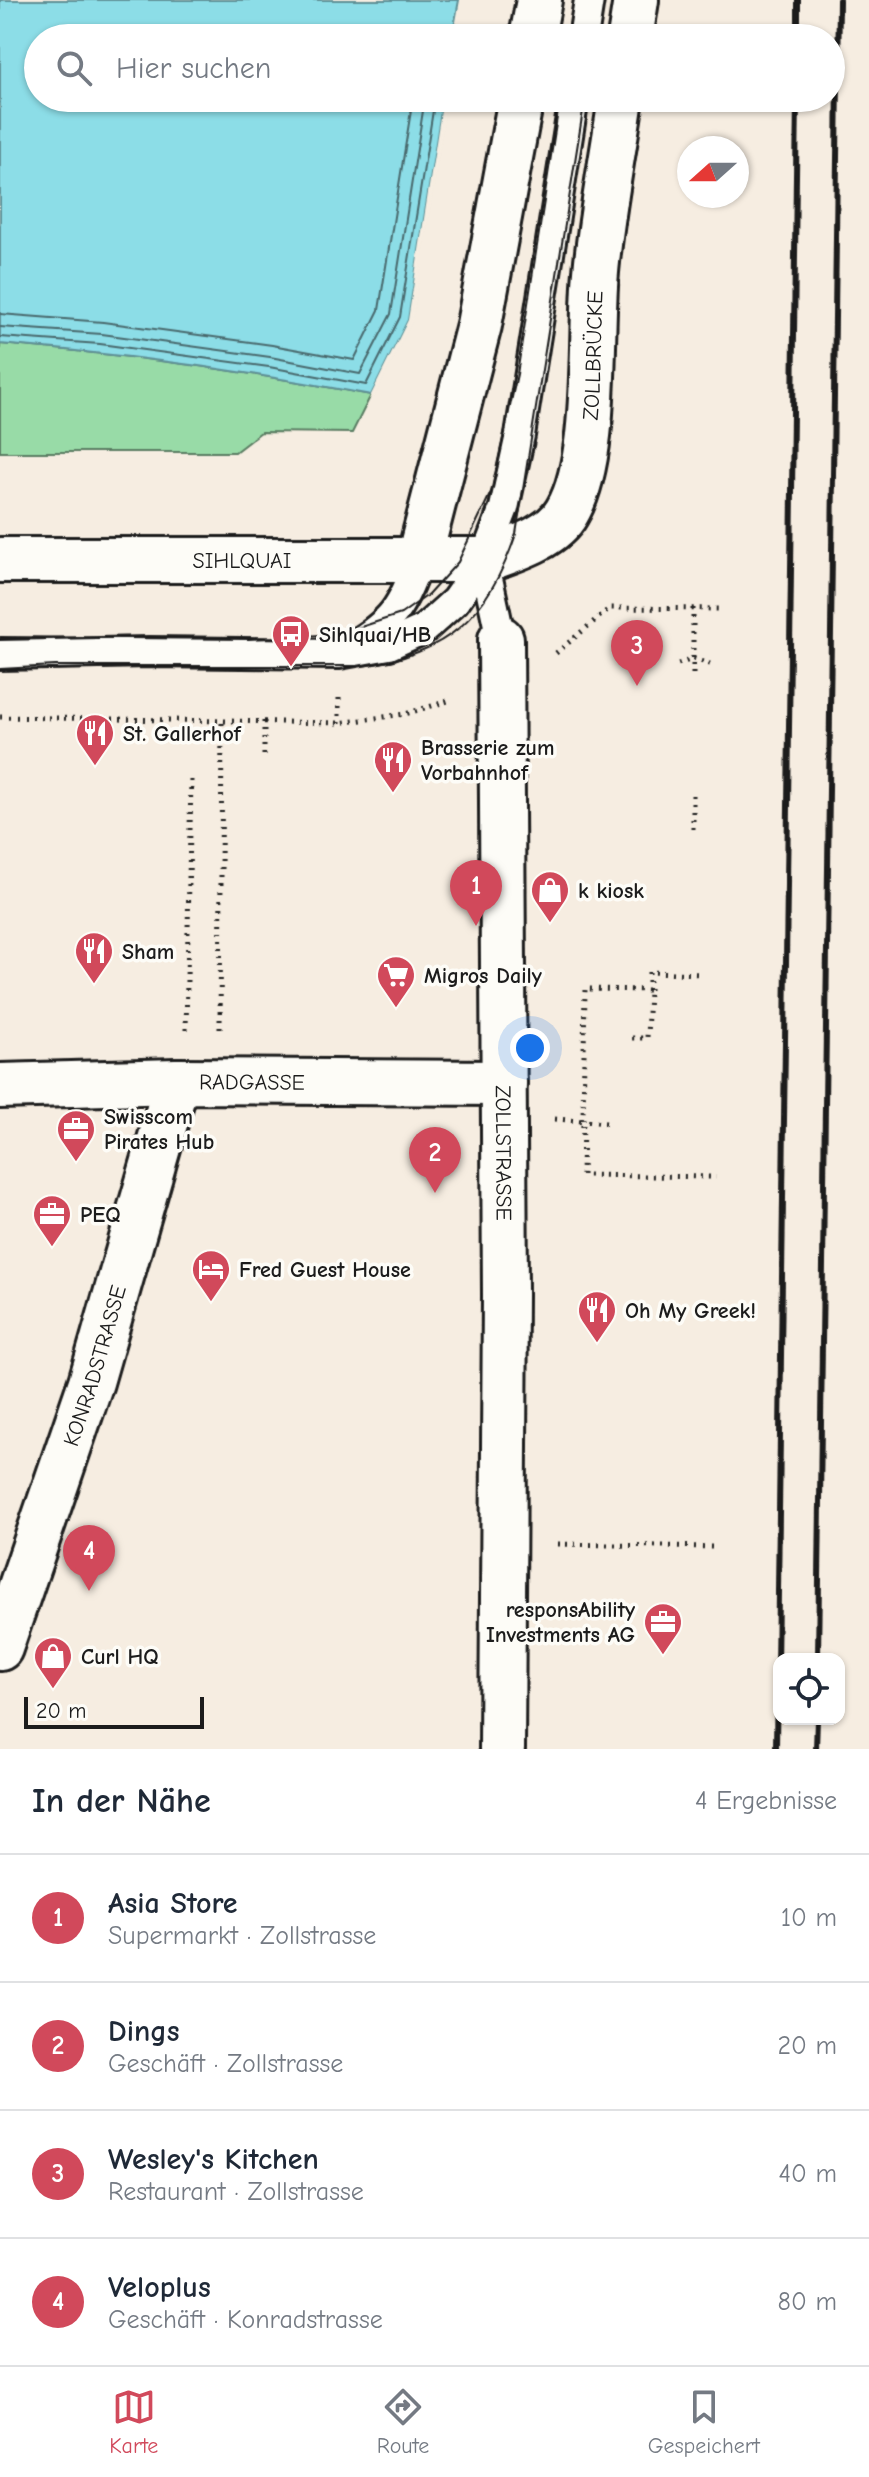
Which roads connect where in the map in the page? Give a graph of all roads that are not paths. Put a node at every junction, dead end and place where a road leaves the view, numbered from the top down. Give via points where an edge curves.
1 (539, 0) edge
2 (589, 0) edge
3 (636, 0) edge
4 (535, 24) edge
5 (585, 24) edge
6 (632, 24) edge
7 (518, 112) edge
8 (572, 112) edge
9 (619, 112) edge
10 (0, 560) edge
11 (484, 560) junction
12 (418, 562) junction
13 (501, 639) joint
14 (339, 654) junction
15 (0, 655) edge
16 (182, 1061) junction
17 (504, 1083) junction
18 (0, 1086) edge
19 (0, 1648) edge
20 (502, 1749) edge

1 - 4 street
2 - 5 lane, bridge
3 - 6 street
7 - 12 street via 479,325
8 - 11 lane via 520,435 504,508
9 - 11 street, ZOLLBRÜCKE via 596,271 587,436 578,485 566,514 537,539
10 - 12 street, SIHLQUAI
11 - 12 street, SIHLQUAI
11 - 13 lane, ZOLLSTRASSE
11 - 14 lane via 455,601 424,629 389,645
12 - 14 lane via 403,603 384,626
13 - 17 street, ZOLLSTRASSE
14 - 15 lane
16 - 17 street, RADGASSE
16 - 18 street, RADGASSE
16 - 19 street, KONRADSTRASSE via 91,1382
17 - 20 street, ZOLLSTRASSE

